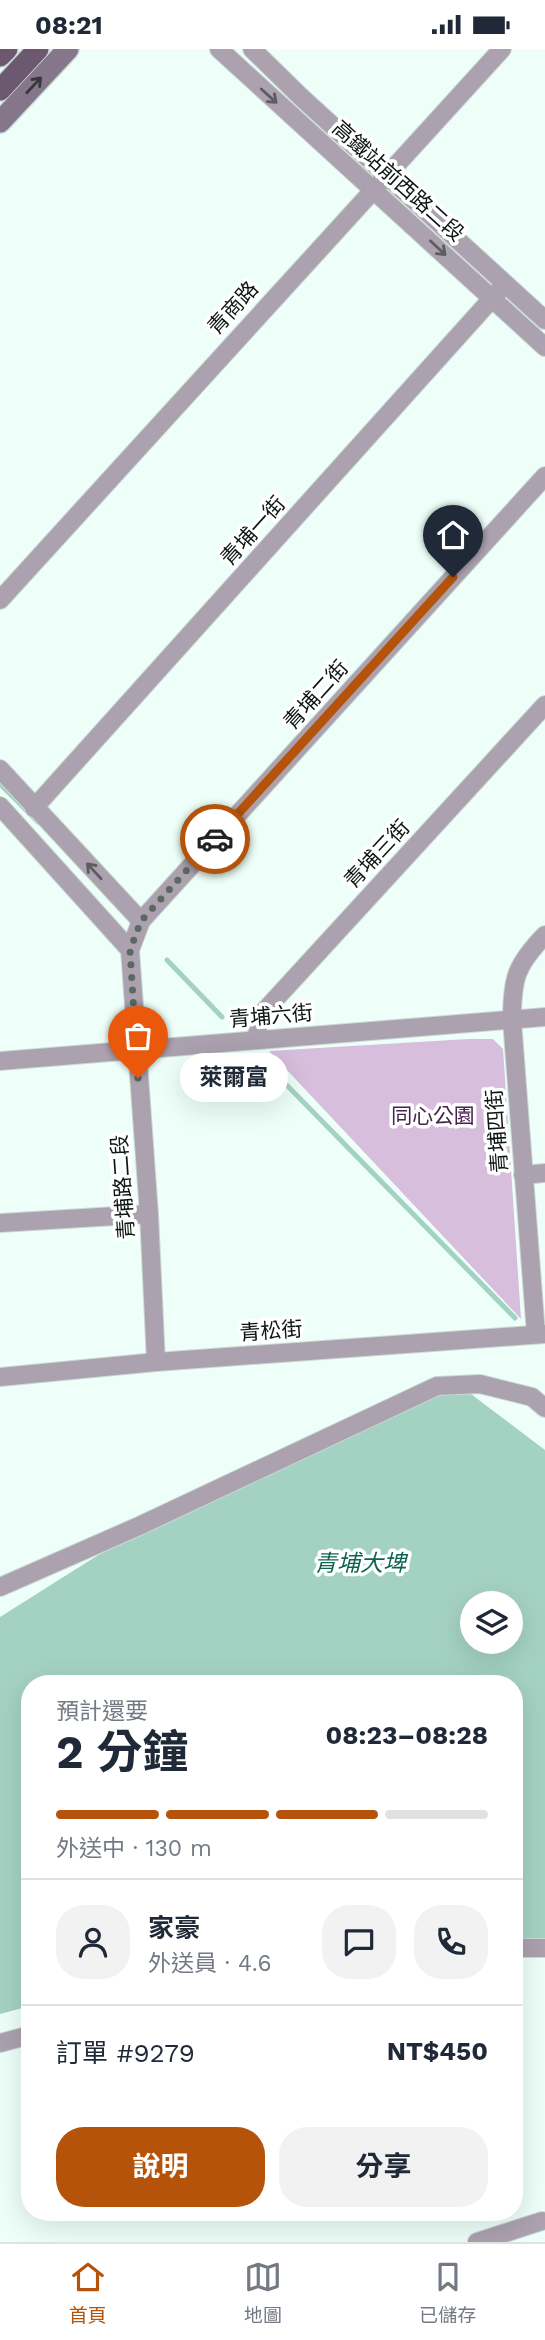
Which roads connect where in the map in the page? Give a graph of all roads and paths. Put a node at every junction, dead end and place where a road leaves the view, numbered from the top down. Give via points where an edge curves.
1 (7, 49) edge
2 (38, 49) edge
3 (68, 49) edge
4 (219, 49) edge
5 (253, 49) edge
6 (502, 49) edge
7 (0, 56) edge
8 (0, 90) edge
9 (0, 122) edge
10 (380, 181) junction
11 (505, 284) junction
12 (493, 298) junction
13 (545, 320) edge
14 (545, 347) edge
15 (545, 476) edge
16 (0, 600) edge
17 (545, 705) edge
18 (0, 769) edge
19 (0, 806) edge
20 (34, 808) junction
21 (141, 921) junction
22 (545, 935) edge
23 (130, 950) junction
24 (545, 1017) edge
25 (512, 1020) junction
26 (258, 1039) junction
27 (136, 1051) junction
28 (0, 1061) edge
29 (545, 1173) edge
30 (523, 1175) junction
31 (149, 1214) junction
32 (0, 1223) edge
33 (541, 1334) edge
34 (156, 1363) junction
35 (0, 1377) edge
36 (545, 1408) edge
37 (0, 1587) edge
38 (523, 1948) edge
39 (545, 1948) edge
40 (21, 2037) edge
41 (0, 2043) edge
42 (542, 2221) dead end
43 (477, 2242) edge

1 - 7 main road
2 - 8 main road
9 -> 3 street
4 -> 10 street, 高鐵站前西路二段 via 262,90
5 - 10 street, 高鐵站前西路二段
6 - 10 street, 青商路
10 - 11 street, 高鐵站前西路二段
10 -> 12 street, 高鐵站前西路二段
10 - 16 street, 青商路
11 - 12 street, 青埔一街
11 - 13 street, 高鐵站前西路二段
12 - 14 street, 高鐵站前西路二段
12 - 20 street, 青埔一街
15 - 21 street, 青埔二街
17 - 26 street, 青埔三街 via 257,1019
18 - 20 street
19 - 23 street
21 -> 20 street
21 - 23 street, 青埔二街
22 - 25 street, 青埔四街 via 526,954 512,987
23 - 27 street, 青埔路二段
24 - 25 street, 青埔六街
25 - 26 street, 青埔六街
25 - 30 street, 青埔四街
26 - 27 street, 青埔六街
27 - 28 street, 青埔六街
27 - 31 street, 青埔路二段
29 - 30 street
30 - 33 street, 青埔四街
31 - 32 street
31 - 34 street, 青埔路二段
33 - 34 street, 青松街
34 - 35 street, 青松街
36 - 37 street via 532,1397 480,1384 437,1385
38 - 39 street
40 - 41 street
42 - 43 street

